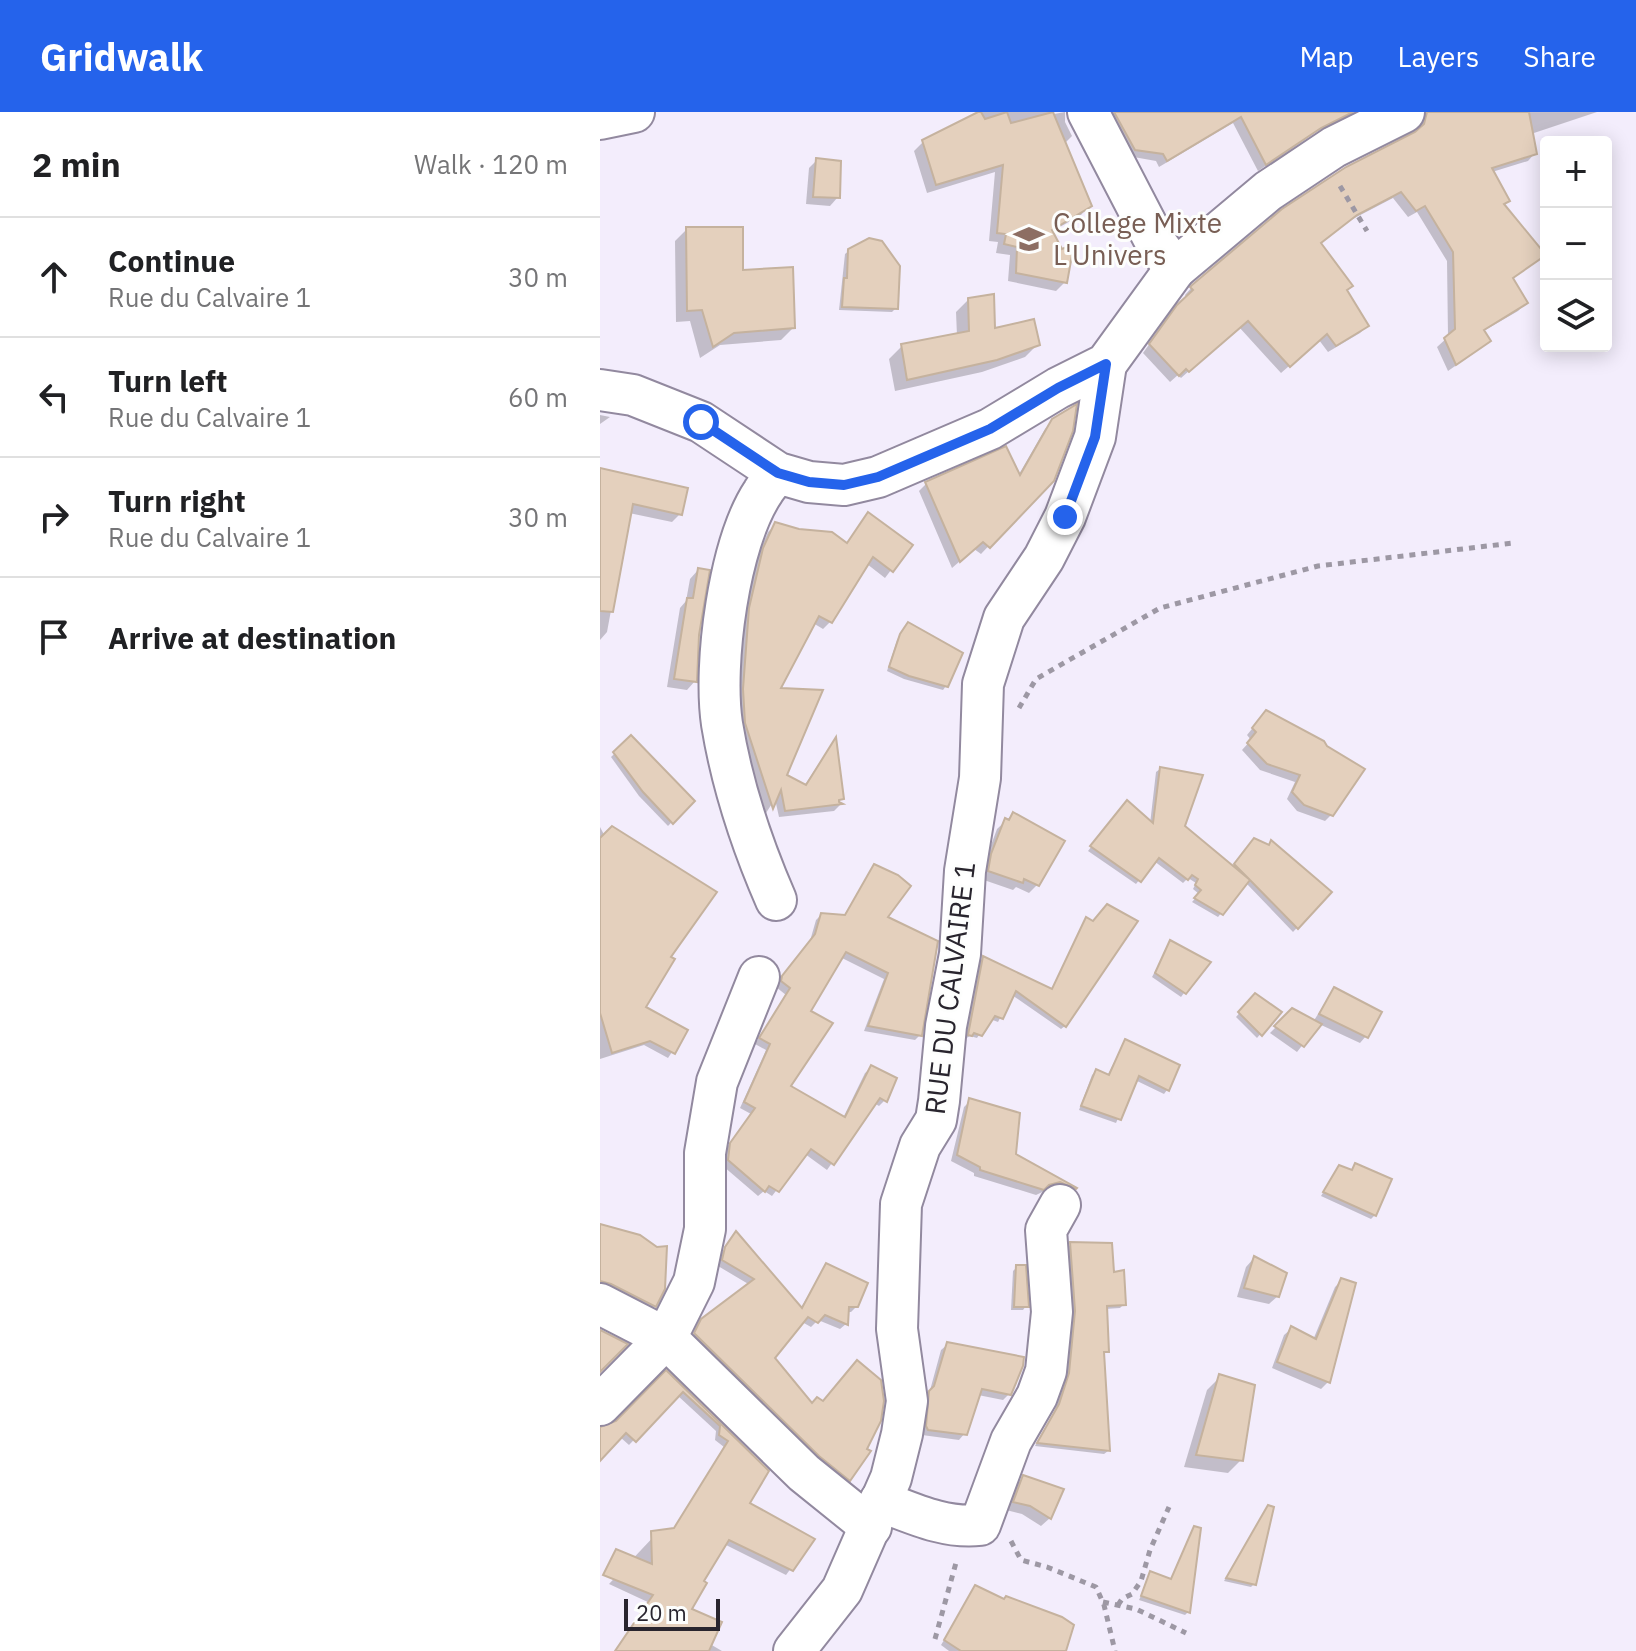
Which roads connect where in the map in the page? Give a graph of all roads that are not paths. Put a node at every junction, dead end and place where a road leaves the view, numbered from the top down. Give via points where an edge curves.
1 (634, 112) edge
2 (1088, 112) edge
3 (1404, 112) edge
4 (600, 119) edge
5 (1175, 269) junction
6 (1106, 364) junction
7 (600, 390) edge
8 (778, 473) junction
9 (776, 900) dead end
10 (759, 977) dead end
11 (1060, 1205) dead end
12 (600, 1304) edge
13 (666, 1338) junction
14 (600, 1405) edge
15 (876, 1514) junction
16 (794, 1651) edge

1 - 4 street
2 - 5 street via 1156,243
3 - 5 street, RUE DU CALVAIRE 1 via 1301,167
5 - 6 street, RUE DU CALVAIRE 1
6 - 8 street, RUE DU CALVAIRE 1 via 990,429 878,477 844,485
6 - 15 street, RUE DU CALVAIRE 1 via 1095,437 1065,517 1004,618 983,684 980,778 939,1101 901,1204 897,1329 907,1401 891,1478
7 - 8 street, RUE DU CALVAIRE 1 via 633,395 701,422
8 - 9 street via 746,526 730,584 721,656 722,723 744,815
10 - 13 street via 717,1082 705,1153 705,1229 694,1282
11 - 15 street via 1046,1230 1052,1312 1046,1371 974,1522
12 - 13 street
13 - 14 street
13 - 15 street via 804,1473
15 - 16 street, RUE DU CALVAIRE 1 via 842,1590

